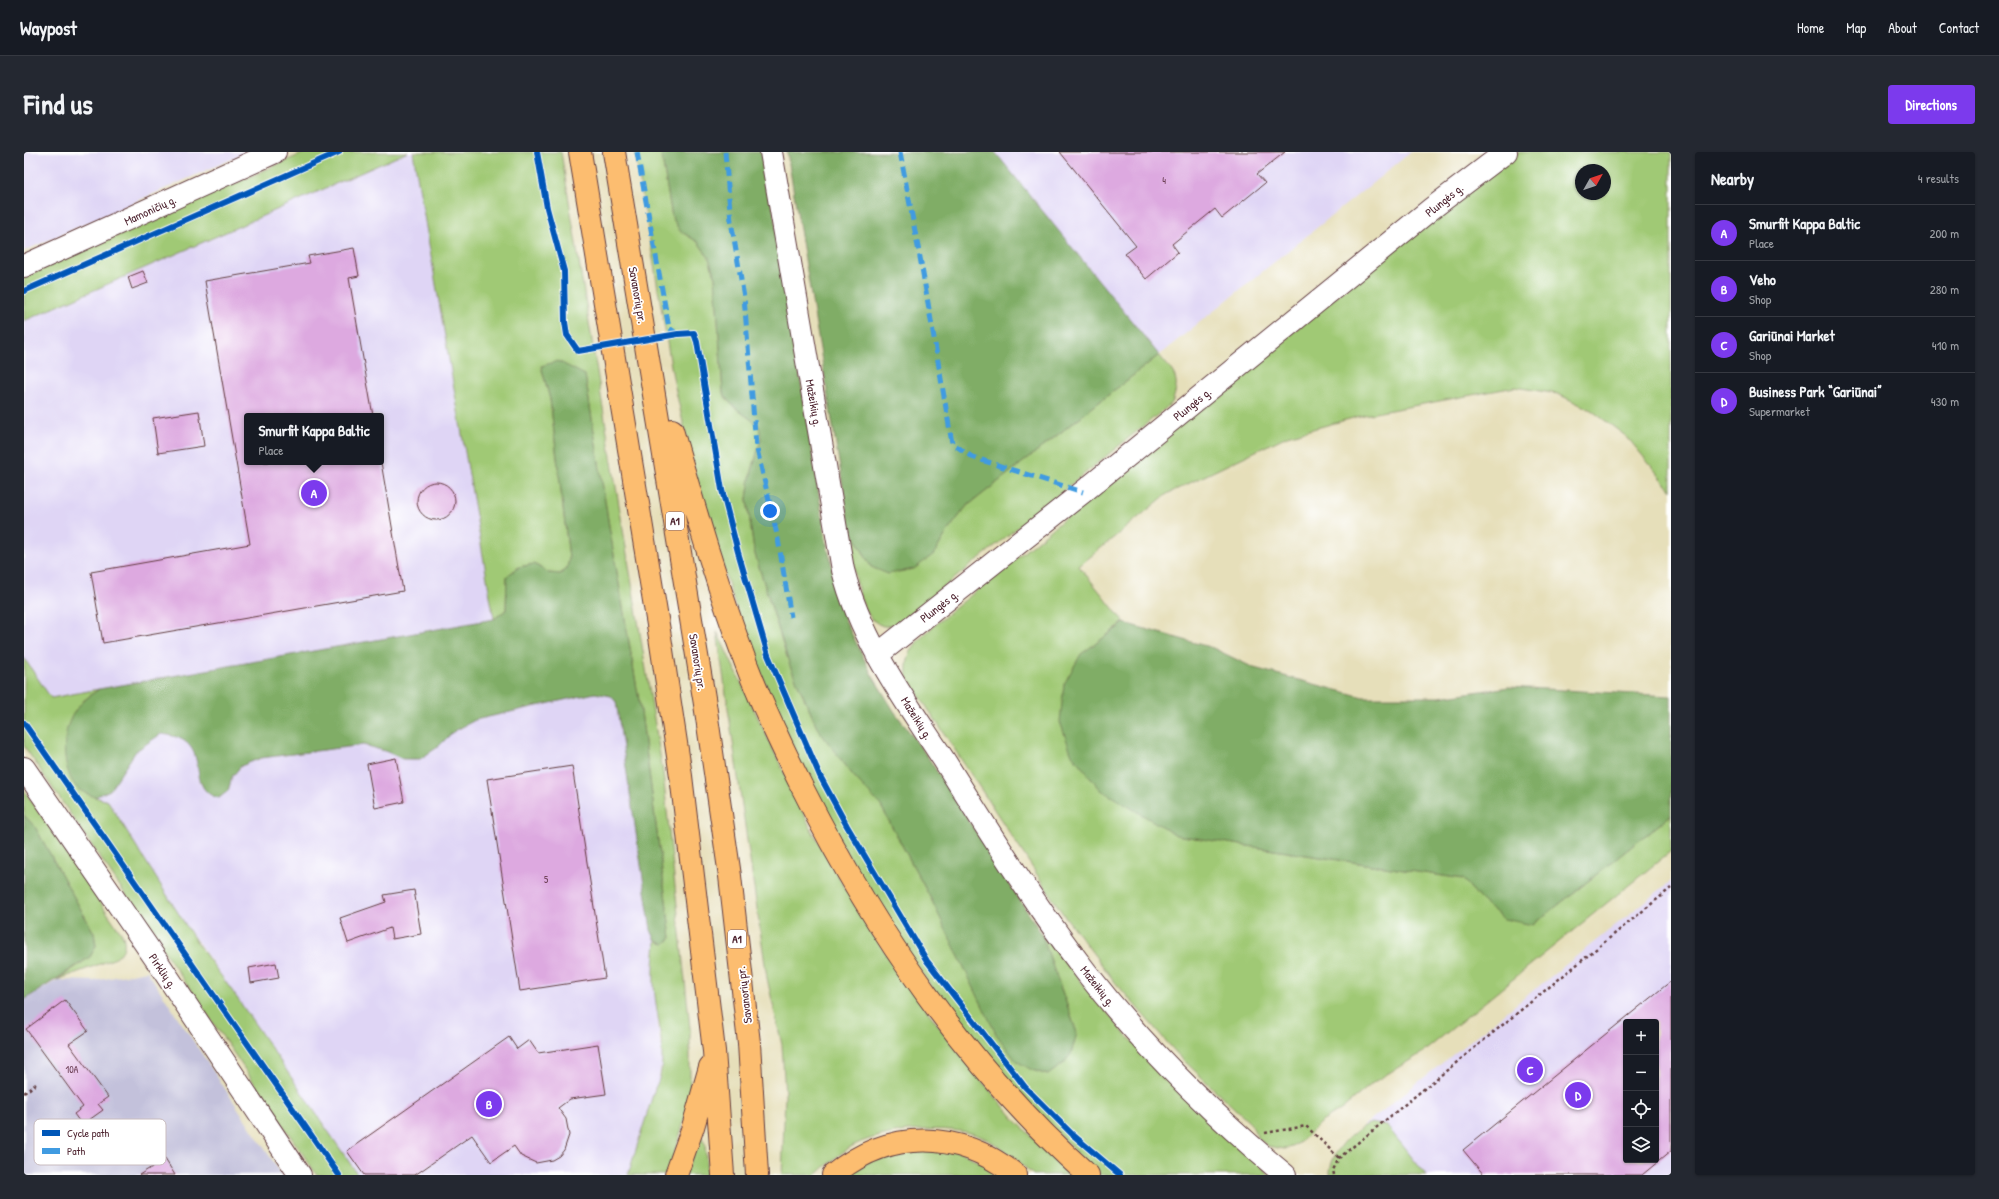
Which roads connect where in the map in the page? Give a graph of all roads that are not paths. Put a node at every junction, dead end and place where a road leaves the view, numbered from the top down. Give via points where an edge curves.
1 (275, 152) edge
2 (580, 152) edge
3 (614, 152) edge
4 (771, 152) edge
5 (1506, 152) edge
6 (24, 266) edge
7 (645, 338) junction
8 (877, 655) junction
9 (24, 768) edge
10 (714, 1051) junction
11 (300, 1175) edge
12 (676, 1175) edge
13 (723, 1175) edge
14 (757, 1175) edge
15 (833, 1175) edge
16 (1016, 1175) edge
17 (1088, 1175) edge
18 (1285, 1175) edge

1 - 6 street, Mamoničių g.
2 - 10 highway via 681,776
3 - 7 highway, Savanorių pr. / A1
4 - 8 street, Mažeikių g. via 843,570 850,596
5 - 8 street, Plungės g. via 1431,209
7 - 14 highway, Savanorių pr. / A1 via 705,704 730,876 749,1043
7 - 17 highway via 698,518 748,668 788,760 822,827 876,921 952,1028 1038,1129
8 - 18 street, Mažeikių g. via 993,837 1086,972 1167,1065
9 - 11 street, Pirklių g.
10 - 12 highway via 693,1127
10 - 13 highway
15 - 16 highway via 871,1150 887,1145 929,1141 950,1143 987,1155

